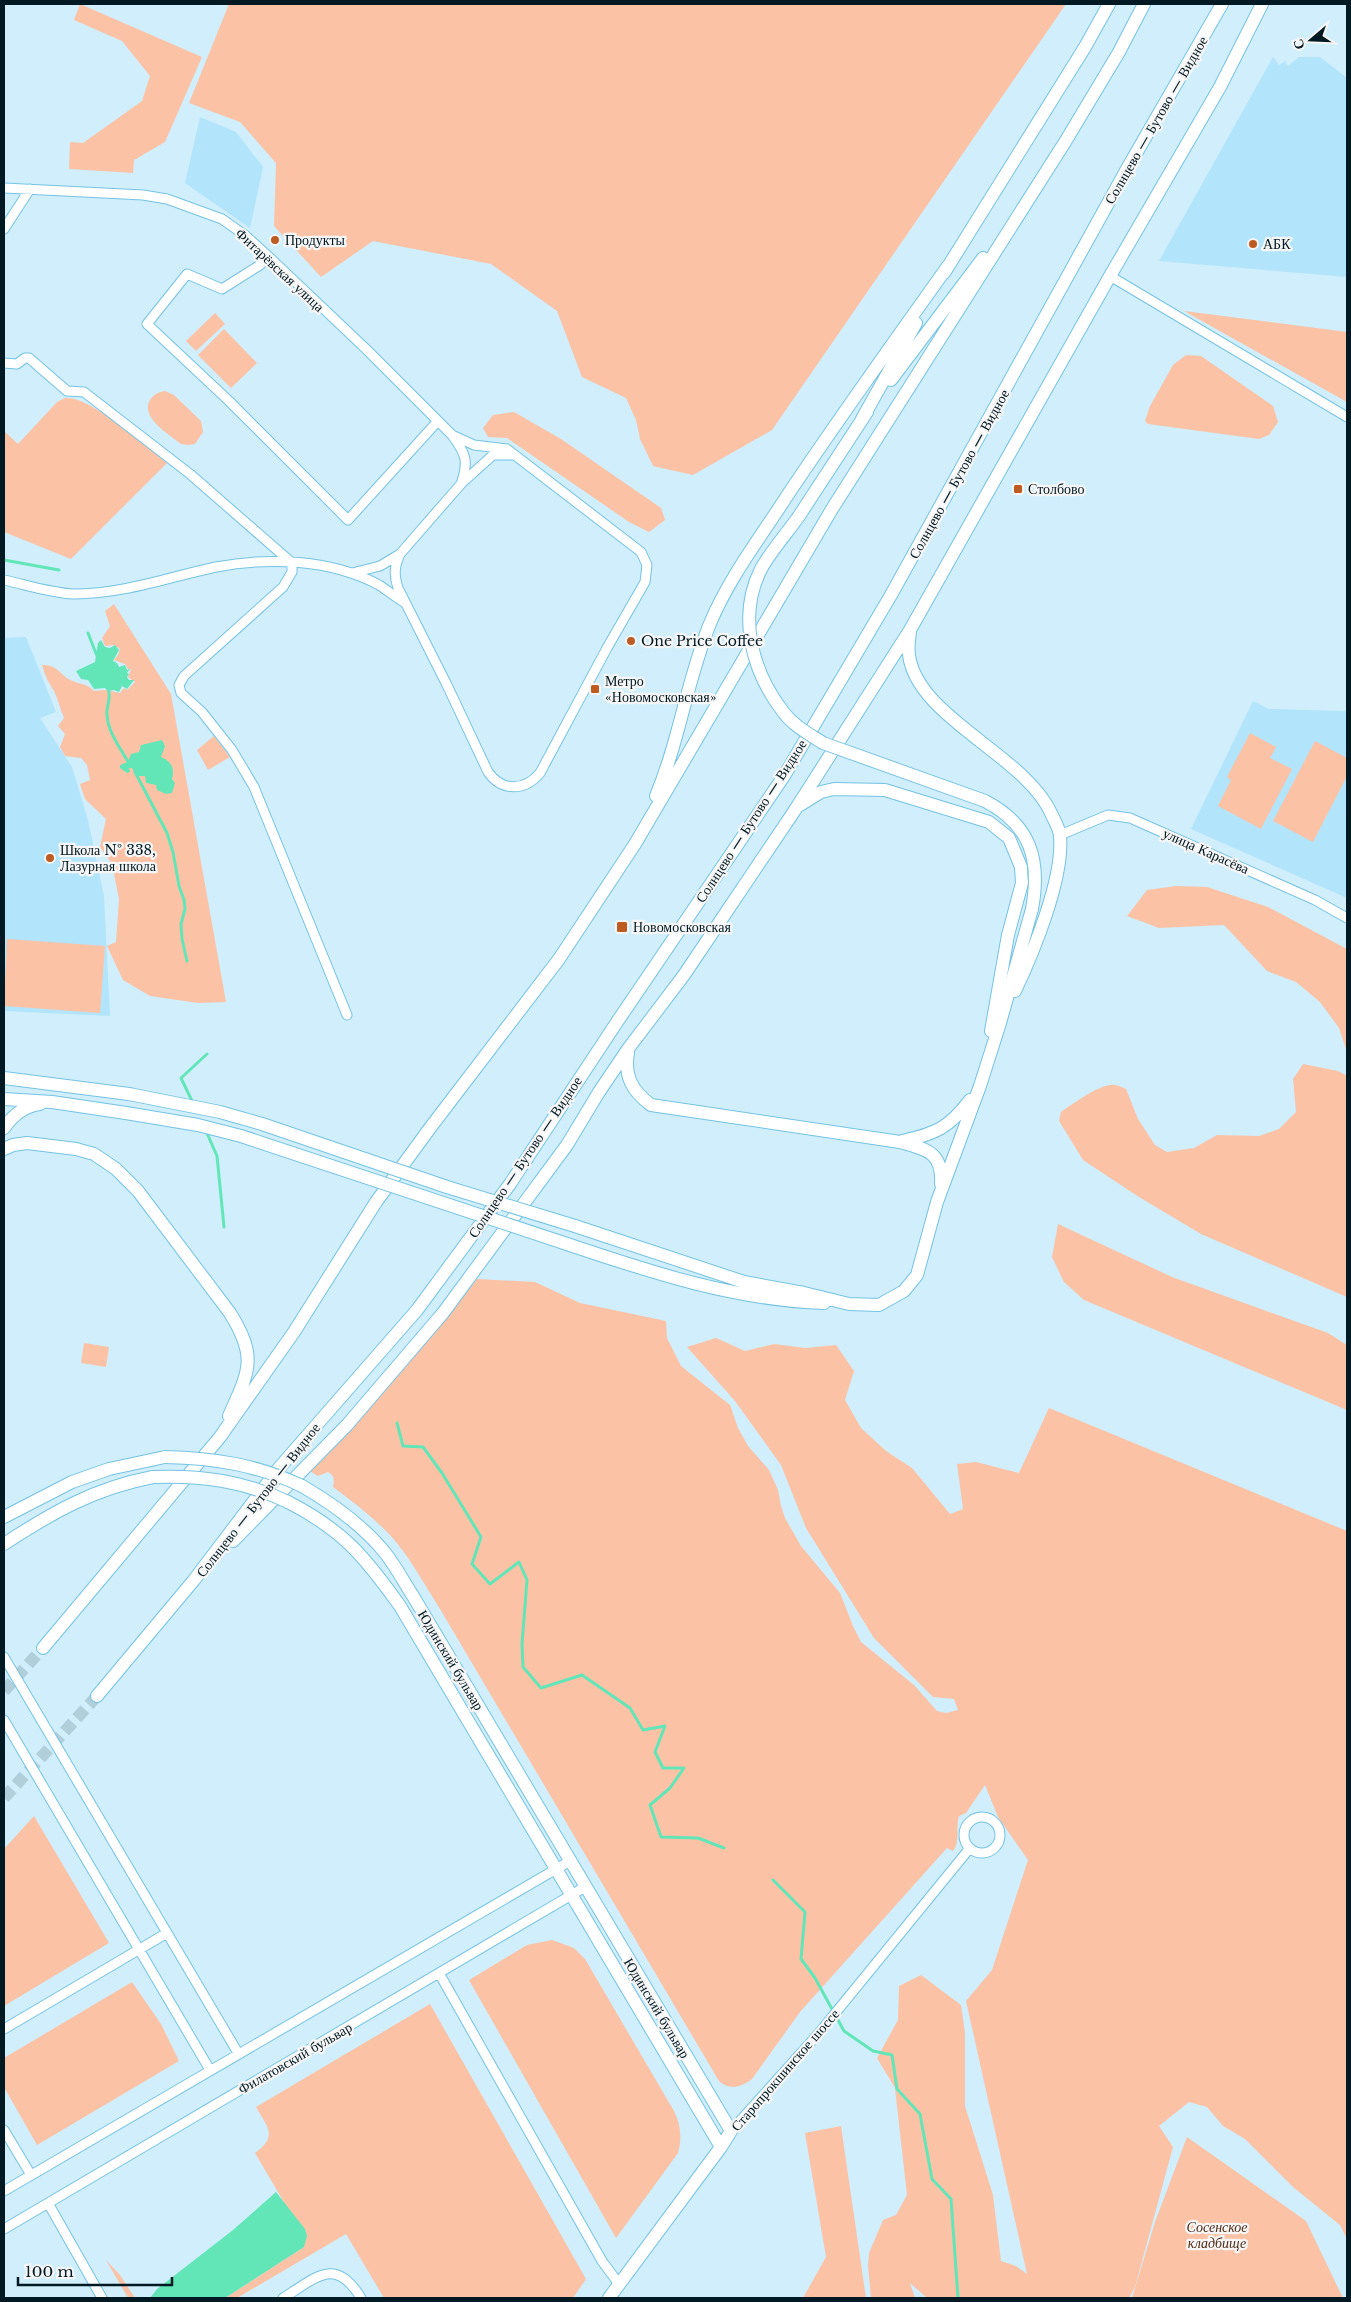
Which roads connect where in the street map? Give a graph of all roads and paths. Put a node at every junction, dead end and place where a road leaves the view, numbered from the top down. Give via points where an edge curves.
1 (1109, 4) edge
2 (1144, 4) edge
3 (1222, 4) edge
4 (1262, 4) edge
5 (1041, 180) junction
6 (4, 188) edge
7 (30, 189) junction
8 (4, 229) edge
9 (268, 256) junction
10 (948, 266) junction
11 (1110, 276) junction
12 (4, 363) edge
13 (1347, 417) edge
14 (862, 419) junction
15 (438, 422) junction
16 (452, 435) junction
17 (521, 458) junction
18 (461, 484) junction
19 (400, 554) junction
20 (292, 563) junction
21 (351, 573) junction
22 (4, 580) edge
23 (406, 604) junction
24 (910, 630) junction
25 (795, 810) junction
26 (1060, 835) junction
27 (635, 844) junction
28 (1347, 918) edge
29 (347, 1015) dead end
30 (1000, 1023) junction
31 (628, 1049) junction
32 (986, 1070) junction
33 (4, 1078) edge
34 (980, 1086) junction
35 (4, 1099) edge
36 (52, 1102) junction
37 (4, 1128) edge
38 (900, 1142) junction
39 (4, 1149) edge
40 (940, 1194) junction
41 (849, 1304) junction
42 (220, 1437) junction
43 (4, 1517) edge
44 (4, 1544) edge
45 (194, 1580) junction
46 (42, 1648) tunnel mouth
47 (4, 1657) edge
48 (97, 1696) tunnel mouth
49 (4, 1720) edge
50 (970, 1848) junction
51 (570, 1861) junction
52 (557, 1869) junction
53 (586, 1887) junction
54 (572, 1895) junction
55 (167, 1933) junction
56 (138, 1949) junction
57 (439, 1973) junction
58 (4, 2029) edge
59 (238, 2053) junction
60 (210, 2070) junction
61 (4, 2130) edge
62 (731, 2131) junction
63 (721, 2147) junction
64 (31, 2175) junction
65 (4, 2191) edge
66 (48, 2203) junction
67 (4, 2229) edge
68 (619, 2284) junction
69 (102, 2298) edge
70 (283, 2298) edge
71 (361, 2298) edge
72 (609, 2298) edge

1 - 10 main road
2 - 5 main road
3 - 45 main road, Солнцево — Бутово — Видное via 891,595 784,776 510,1184 417,1310 279,1468
4 - 11 main road via 1220,87
5 - 14 main road
5 - 27 main road via 832,509
6 - 7 street, Фитарёвская улица
7 - 8 street
7 - 9 street, Фитарёвская улица via 167,199 222,219
9 - 15 street, Фитарёвская улица
9 - 15 street via 260,265 222,289 187,274 147,324 348,520
10 - 14 main road
10 - 27 main road via 826,438 737,572 709,626 666,772
11 - 13 street
11 - 24 main road
12 - 20 street via 17,364 29,358 67,392 84,392 190,474
14 - 30 main road, bridge via 762,570 752,598 751,647 770,692 784,714 802,730 823,743 985,801 1002,810 1018,825 1030,845 1036,886
15 - 16 street, Фитарёвская улица
16 - 17 street via 474,446 507,448
16 - 18 street via 466,460
17 - 18 street via 506,453 493,455
17 - 23 street via 638,549 648,569 645,582 550,756 529,784 505,786 488,772
18 - 19 street
19 - 21 street via 380,566
19 - 23 street via 394,575
20 - 21 street
20 - 22 street via 253,561 111,591 74,594
20 - 29 street via 292,572 283,587 184,676 180,689 232,750 254,787
21 - 23 street via 378,585
24 - 25 main road
24 - 26 main road via 909,654 922,686 935,702 1025,778 1046,801
25 - 31 main road via 684,975
25 - 32 main road via 809,798 827,791 885,790 989,822 1009,838 1021,867 1022,883 1008,935
26 - 28 street, улица Карасёва via 1108,815 1130,818 1314,900
26 - 30 main road via 1060,868 1030,960
27 - 42 main road via 559,959 376,1202 294,1332
30 - 32 main road
31 - 38 main road via 628,1078 634,1089 651,1104
31 - 45 main road via 567,1144 443,1313 347,1425
32 - 34 main road
33 - 41 main road, bridge via 129,1094 220,1112 735,1279
34 - 38 main road via 949,1124 939,1131
34 - 40 main road
35 - 36 main road
36 - 37 main road via 25,1108
36 - 41 main road, bridge via 126,1112 241,1136 616,1261 741,1295
38 - 40 main road via 932,1154 939,1161
39 - 42 main road via 27,1143 76,1149 94,1154 116,1169 138,1191 230,1313 244,1334 249,1367
40 - 41 main road via 917,1275 904,1291 878,1305
42 - 46 main road
43 - 51 main road, Юдинский бульвар, bridge via 72,1482 109,1468 165,1457 224,1460 249,1466 285,1478 332,1503 386,1554
44 - 52 main road, Юдинский бульвар, bridge via 84,1497 126,1482 153,1477 188,1476 232,1481 268,1492 318,1517 349,1542 373,1568 400,1606
45 - 48 main road, Солнцево — Бутово — Видное
47 - 55 street
49 - 56 street
50 - 50 street via 987,1853 997,1846 1000,1836 994,1820 983,1816 968,1823 964,1840
50 - 62 street, Старопрокшинское шоссе via 819,2033
51 - 52 street
51 - 53 main road, Юдинский бульвар
52 - 54 main road, Юдинский бульвар
52 - 59 street
53 - 54 street, Филатовский бульвар
53 - 62 main road, Юдинский бульвар
54 - 57 street, Филатовский бульвар
54 - 63 main road, Юдинский бульвар
55 - 56 street
55 - 59 street
56 - 58 street
56 - 60 street
57 - 66 street, Филатовский бульвар
57 - 68 street via 602,2261
59 - 60 street
60 - 64 street
61 - 64 street
62 - 63 main road, Старопрокшинское шоссе
63 - 68 main road, Старопрокшинское шоссе
64 - 65 street
66 - 67 street, Филатовский бульвар
66 - 69 street
68 - 72 main road, Старопрокшинское шоссе
70 - 71 street via 320,2276 333,2273 350,2281

